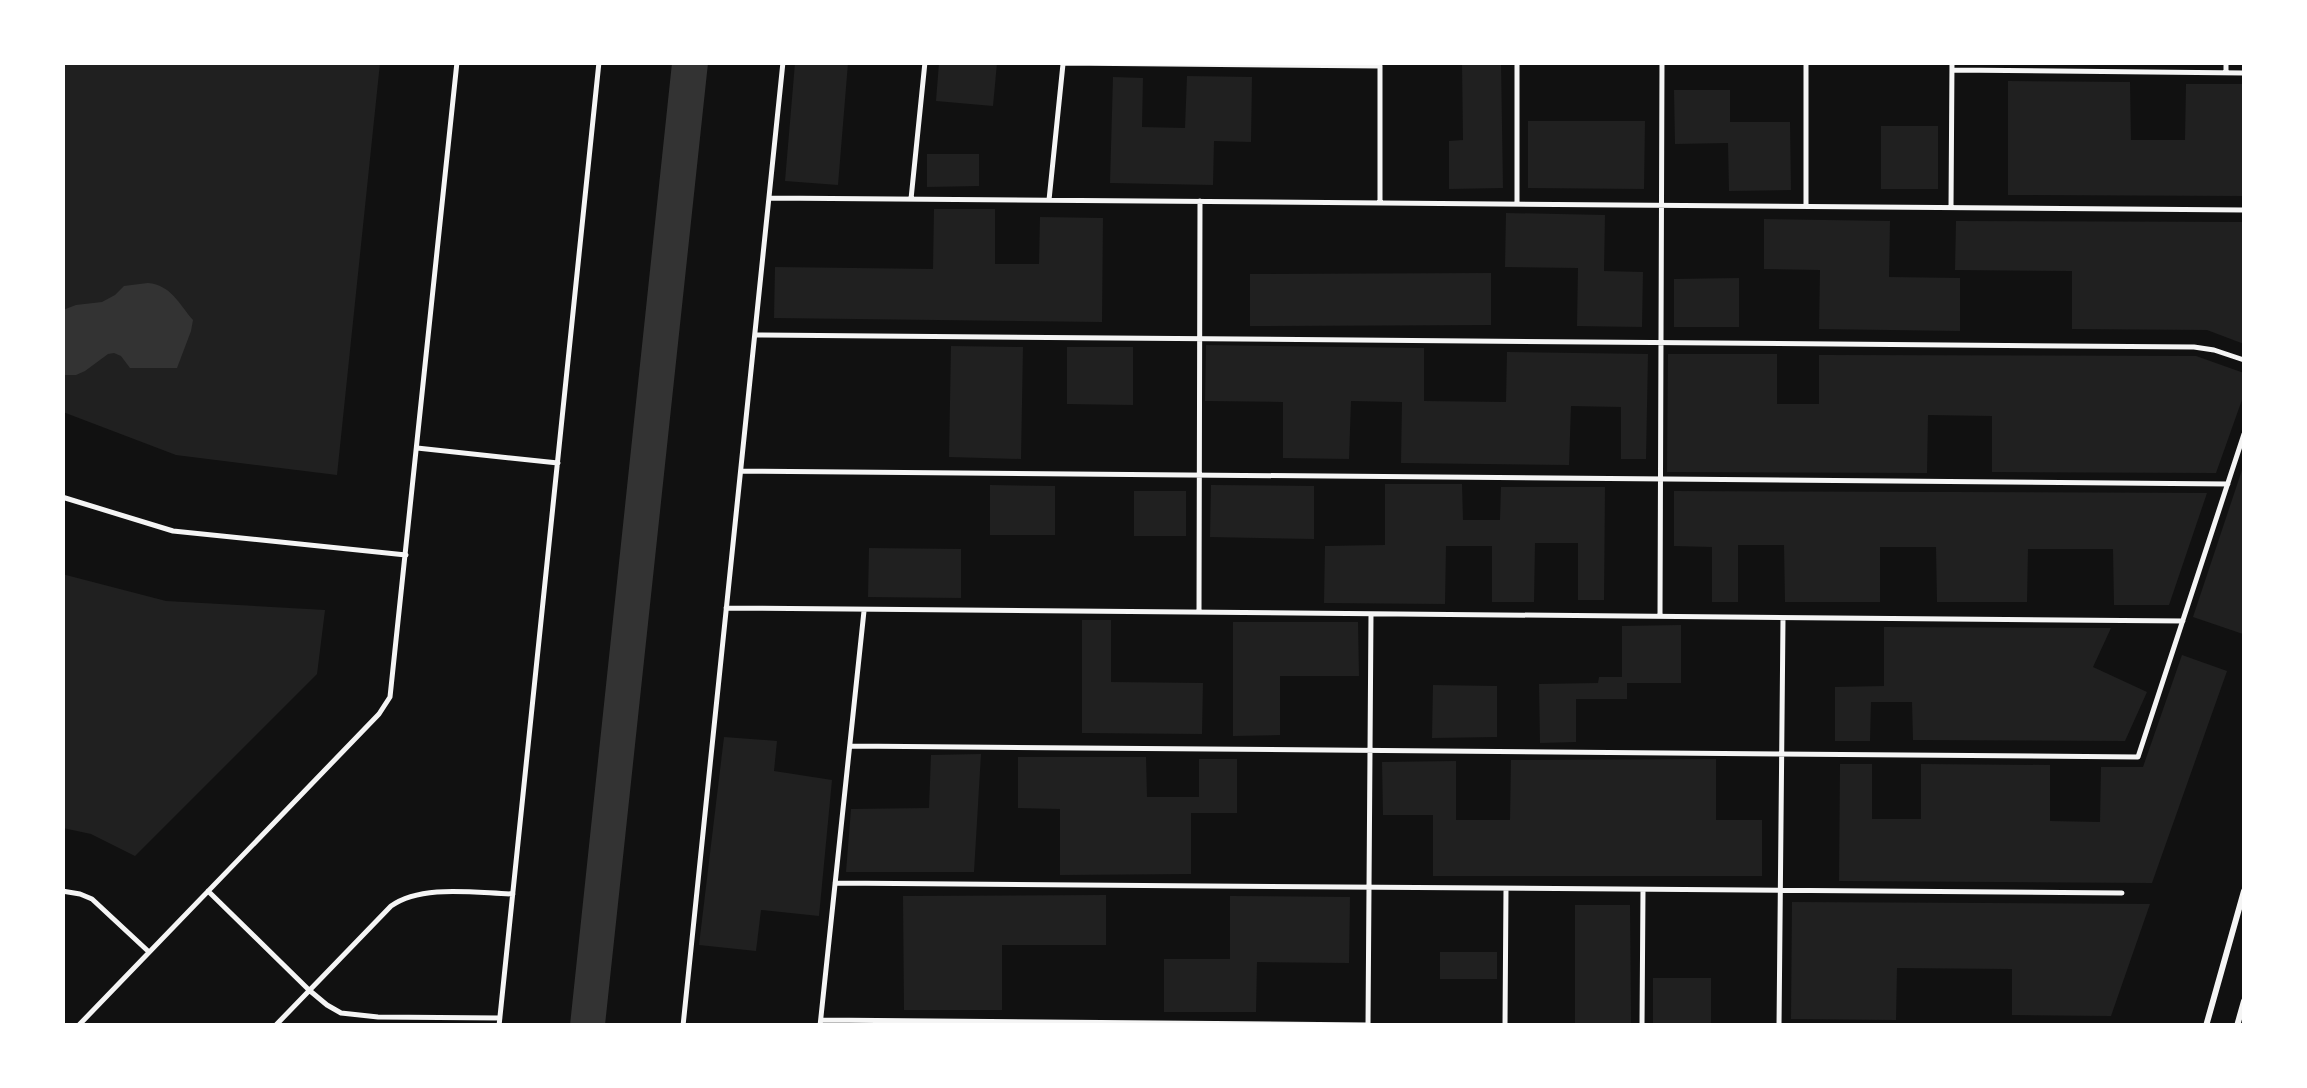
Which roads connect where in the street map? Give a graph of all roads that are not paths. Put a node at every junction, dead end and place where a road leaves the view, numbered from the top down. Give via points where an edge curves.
1 (457, 62) edge
2 (599, 62) edge
3 (783, 62) edge
4 (925, 62) edge
5 (1518, 62) edge
6 (1662, 62) edge
7 (1806, 62) edge
8 (2088, 62) edge
9 (2226, 62) edge
10 (1064, 63) edge
11 (1380, 64) edge
12 (1952, 66) edge
13 (2088, 72) junction
14 (2226, 73) junction
15 (2244, 73) edge
16 (769, 198) junction
17 (912, 199) junction
18 (1049, 200) junction
19 (1200, 201) junction
20 (1380, 203) junction
21 (1517, 204) junction
22 (1662, 205) junction
23 (1806, 206) junction
24 (1951, 208) junction
25 (2244, 210) edge
26 (755, 334) junction
27 (1200, 338) junction
28 (1661, 342) junction
29 (2244, 360) edge
30 (2244, 434) edge
31 (417, 448) junction
32 (558, 463) junction
33 (740, 472) junction
34 (1199, 475) junction
35 (1660, 479) junction
36 (2228, 484) junction
37 (62, 497) edge
38 (406, 555) junction
39 (726, 608) junction
40 (864, 610) junction
41 (1199, 612) junction
42 (1372, 614) junction
43 (1660, 616) junction
44 (1783, 617) junction
45 (2183, 620) junction
46 (850, 746) junction
47 (1370, 751) junction
48 (1782, 754) junction
49 (835, 884) junction
50 (1369, 888) junction
51 (1506, 889) junction
52 (1643, 890) junction
53 (2244, 890) edge
54 (62, 891) edge
55 (208, 891) junction
56 (1780, 891) junction
57 (2122, 893) dead end
58 (513, 894) junction
59 (149, 952) junction
60 (309, 990) junction
61 (2244, 1001) edge
62 (499, 1022) edge
63 (821, 1023) edge
64 (1368, 1025) edge
65 (78, 1026) edge
66 (275, 1026) edge
67 (682, 1026) edge
68 (1505, 1026) edge
69 (1642, 1026) edge
70 (1779, 1026) edge
71 (2206, 1026) edge
72 (2238, 1026) edge

1 - 31 street
2 - 32 street
3 - 16 street
4 - 17 street
5 - 21 street
6 - 22 street
7 - 23 street
8 - 13 street
9 - 14 street
10 - 11 street
10 - 18 street
11 - 20 street
12 - 13 street
12 - 24 street
13 - 14 street
14 - 15 street
16 - 17 street
16 - 26 street
17 - 18 street
18 - 19 street
19 - 20 street
19 - 27 street
20 - 21 street
21 - 22 street
22 - 23 street
22 - 28 street
23 - 24 street
24 - 25 street
26 - 27 street
26 - 33 street
27 - 28 street
27 - 34 street
28 - 29 street via 2194,346
28 - 35 street
30 - 36 street
31 - 32 street
31 - 38 street
32 - 58 street
33 - 34 street
33 - 39 street
34 - 35 street
34 - 41 street
35 - 36 street
35 - 43 street
36 - 45 street
37 - 38 street via 173,531
38 - 55 street via 390,696
39 - 40 street
39 - 67 street
40 - 41 street
40 - 46 street
41 - 42 street
42 - 43 street
42 - 47 street
43 - 44 street
44 - 45 street
44 - 48 street
45 - 48 street via 2138,757
46 - 47 street
46 - 49 street
47 - 48 street
47 - 50 street
48 - 56 street
49 - 50 street
49 - 63 street
50 - 51 street
50 - 64 street
51 - 52 street
51 - 68 street
52 - 56 street
52 - 69 street
53 - 71 main road
54 - 59 street via 92,899
55 - 59 street
55 - 60 street
56 - 57 street
56 - 70 street
58 - 60 street via 403,897
58 - 62 street
59 - 65 street
60 - 62 street via 341,1013
60 - 66 street
61 - 72 main road
63 - 64 street

